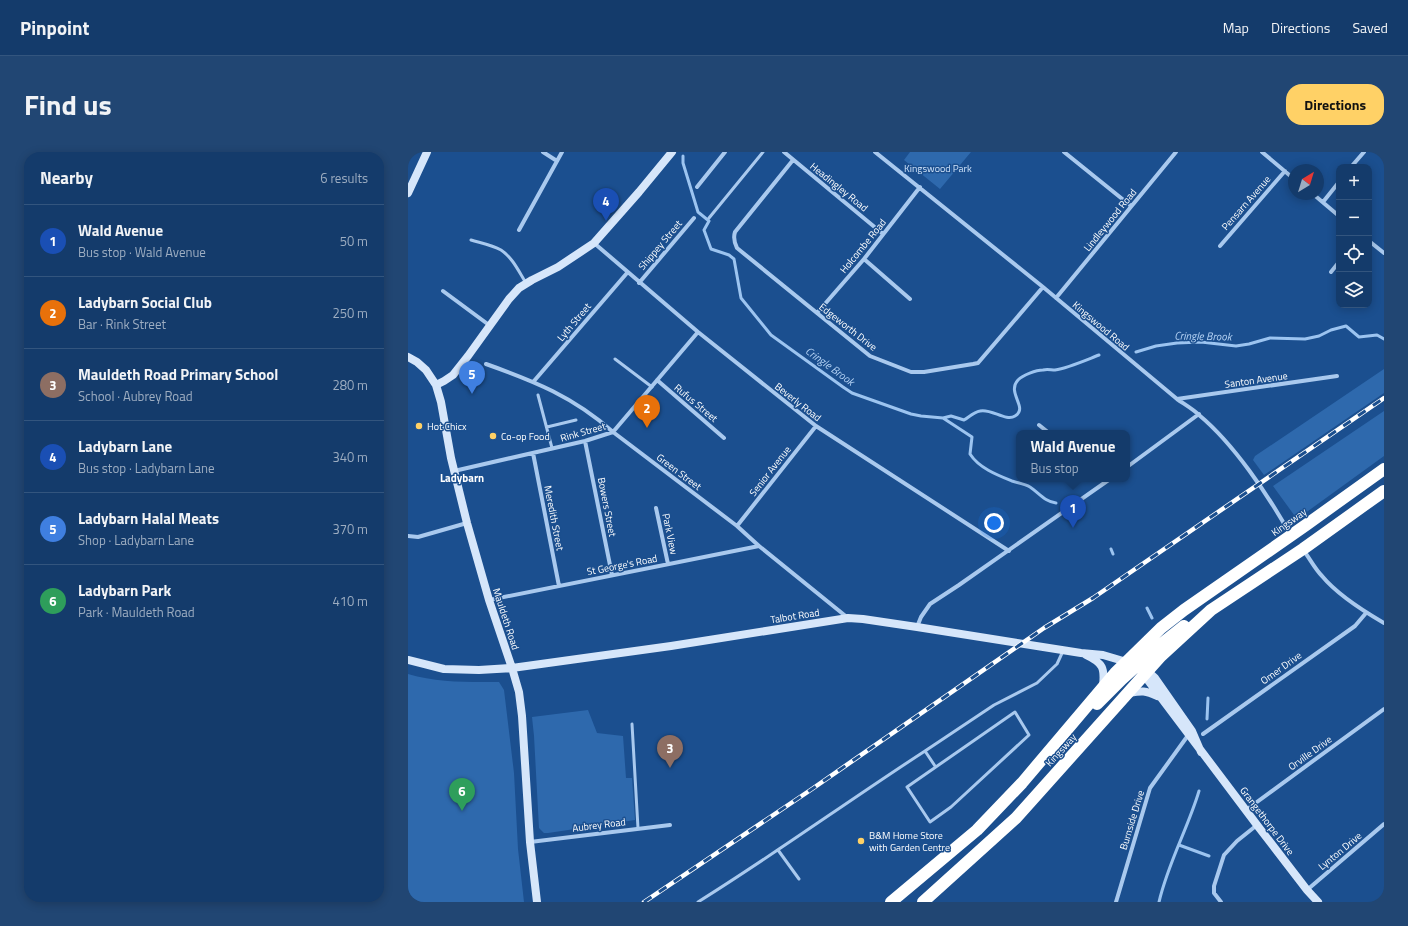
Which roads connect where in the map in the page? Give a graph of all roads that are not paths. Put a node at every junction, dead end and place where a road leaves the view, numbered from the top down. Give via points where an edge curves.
1 (427, 152) edge
2 (543, 152) edge
3 (562, 152) edge
4 (672, 152) edge
5 (725, 152) edge
6 (763, 152) edge
7 (784, 152) edge
8 (875, 152) edge
9 (1064, 152) edge
10 (1176, 152) edge
11 (1262, 152) edge
12 (1364, 152) edge
13 (793, 160) junction
14 (556, 161) junction
15 (1354, 164) edge
16 (1285, 171) junction
17 (1288, 174) edge
18 (1336, 186) edge
19 (409, 187) edge
20 (697, 187) dead end
21 (920, 187) junction
22 (1320, 200) edge
23 (1323, 202) junction
24 (1131, 206) junction
25 (1336, 213) edge
26 (694, 218) dead end
27 (709, 218) dead end
28 (519, 230) dead end
29 (883, 234) junction
30 (471, 240) dead end
31 (1372, 243) edge
32 (594, 244) junction
33 (1220, 246) dead end
34 (1384, 253) edge
35 (864, 258) junction
36 (1336, 265) edge
37 (1330, 272) dead end
38 (627, 273) junction
39 (526, 283) junction
40 (639, 283) junction
41 (1043, 287) junction
42 (443, 290) dead end
43 (1056, 298) junction
44 (910, 299) dead end
45 (817, 313) junction
46 (489, 325) junction
47 (698, 332) junction
48 (408, 357) edge
49 (615, 359) dead end
50 (486, 364) dead end
51 (1337, 376) dead end
52 (657, 380) junction
53 (534, 382) junction
54 (436, 385) junction
55 (652, 387) junction
56 (538, 395) dead end
57 (1176, 399) junction
58 (1199, 414) junction
59 (576, 420) dead end
60 (1039, 425) dead end
61 (816, 426) junction
62 (547, 427) junction
63 (1045, 430) edge
64 (613, 432) junction
65 (724, 438) dead end
66 (586, 441) junction
67 (552, 448) junction
68 (533, 453) junction
69 (1130, 465) edge
70 (1384, 469) edge
71 (454, 471) junction
72 (1105, 482) edge
73 (1384, 491) edge
74 (656, 508) dead end
75 (467, 523) junction
76 (737, 526) junction
77 (408, 536) edge
78 (1291, 536) junction
79 (759, 546) junction
80 (1303, 549) junction
81 (1009, 551) junction
82 (668, 564) junction
83 (612, 575) junction
84 (559, 586) junction
85 (489, 600) junction
86 (1366, 613) junction
87 (848, 618) junction
88 (1384, 623) edge
89 (917, 626) junction
90 (1064, 649) junction
91 (1081, 653) junction
92 (408, 660) edge
93 (512, 668) junction
94 (1139, 668) junction
95 (1102, 687) junction
96 (1128, 693) junction
97 (1160, 698) junction
98 (1384, 709) edge
99 (632, 724) dead end
100 (1070, 726) junction
101 (1190, 733) junction
102 (1203, 734) dead end
103 (924, 751) junction
104 (935, 766) junction
105 (1246, 810) junction
106 (1384, 824) edge
107 (670, 825) dead end
108 (1257, 825) junction
109 (638, 828) junction
110 (530, 842) junction
111 (778, 850) junction
112 (799, 879) dead end
113 (1307, 890) junction
114 (536, 902) edge
115 (698, 902) edge
116 (891, 902) edge
117 (923, 902) edge
118 (1116, 902) edge
119 (1221, 902) edge
120 (1318, 902) edge

1 - 19 street
2 - 14 street
3 - 14 street
4 - 32 street
5 - 20 street
6 - 27 lane
7 - 13 street, Headingley Road
8 - 21 street, Kingswood Road
9 - 24 street
10 - 24 street, Lindleywood Road
11 - 16 street
12 - 15 street
13 - 29 street, Headingley Road
13 - 45 street, Edgeworth Drive via 735,232 734,242
14 - 28 street
16 - 17 street
16 - 33 street, Pensarn Avenue
18 - 23 street
21 - 29 street, Holcombe Road
21 - 41 street, Kingswood Road
22 - 23 street
23 - 25 street
24 - 43 street, Lindleywood Road
26 - 40 street, Shippey Street
29 - 35 street, Holcombe Road
30 - 39 lane via 502,251 514,263
31 - 34 street
32 - 38 street, Beverly Road
32 - 39 street via 558,267
35 - 44 street
35 - 45 street, Holcombe Road
36 - 37 street
38 - 40 street, Beverly Road
38 - 53 street, Lyth Street
39 - 46 street via 509,299
40 - 47 street, Beverly Road
41 - 43 street, Kingswood Road
41 - 45 street, Edgeworth Drive via 978,362 924,372 911,372 870,356
42 - 46 street
43 - 57 street, Kingswood Road
46 - 54 street via 452,375
47 - 52 street, Rink Street
47 - 61 street, Beverly Road
48 - 54 street, Mauldeth Road via 426,370
49 - 55 lane
50 - 53 street, Green Street
51 - 57 street, Santon Avenue
52 - 55 street, Rink Street
52 - 65 street, Rufus Street
53 - 64 street, Green Street via 564,396 599,419
54 - 71 street, Mauldeth Road
55 - 64 street, Rink Street
56 - 62 lane
57 - 58 street, Kingswood Road
58 - 69 street
58 - 78 street, Kingswood Road via 1239,457 1278,512
59 - 62 lane
60 - 63 street
61 - 76 street, Senior Avenue
61 - 81 street, Beverly Road
62 - 67 lane
64 - 66 street, Rink Street
64 - 76 street, Green Street
66 - 67 street, Rink Street
66 - 83 street, Bowers Street
67 - 68 street, Rink Street
68 - 71 street, Rink Street
68 - 84 street, Meredith Street
70 - 78 highway, Kingsway
71 - 75 street, Mauldeth Road
72 - 81 street
73 - 80 highway, Kingsway
74 - 82 street, Park View
75 - 77 street via 418,537
75 - 85 street, Mauldeth Road
76 - 79 street, Green Street
78 - 94 highway, Kingsway via 1161,628
79 - 82 street, St George's Road
79 - 87 street, Green Street
80 - 86 street via 1330,585
80 - 94 highway, Kingsway via 1179,629
81 - 89 street via 930,604
82 - 83 street, St George's Road
83 - 84 street, St George's Road
84 - 85 street, St George's Road
85 - 93 street, Mauldeth Road
86 - 88 street
86 - 102 street, Omer Drive via 1355,626
87 - 89 street, Talbot Road
87 - 93 street, Talbot Road
89 - 90 street, Talbot Road
90 - 91 street, Talbot Road
90 - 103 lane via 1057,664 1037,683 994,705
91 - 94 street, Talbot Road via 1104,655
91 - 95 street, Talbot Road via 1100,664 1104,674
92 - 93 street, Talbot Road via 444,669
93 - 110 street, Mauldeth Road via 522,716
94 - 95 highway, Kingsway
94 - 96 highway, Kingsway
94 - 97 street, Grangethorpe Drive
94 - 100 highway, Kingsway
94 - 101 street, Grangethorpe Drive via 1155,678
95 - 100 highway, Kingsway
96 - 97 street via 1147,691
96 - 117 highway, Kingsway via 1016,818
97 - 101 street, Grangethorpe Drive
98 - 105 street, Orville Drive
99 - 109 lane
100 - 116 highway, Kingsway via 1022,783 977,830
101 - 105 street, Grangethorpe Drive via 1201,752
101 - 118 street, Burnside Drive via 1150,788
103 - 104 lane
103 - 111 lane
104 - 104 lane via 1015,712 1030,734 951,807 930,822 907,787
105 - 108 street, Grangethorpe Drive
106 - 113 street, Lynton Drive
107 - 109 street, Aubrey Road
108 - 113 street, Grangethorpe Drive
108 - 119 street via 1224,855 1214,886 1214,893
109 - 110 street, Aubrey Road
110 - 114 street, Mauldeth Road
111 - 112 lane
111 - 115 lane
113 - 120 street, Grangethorpe Drive

